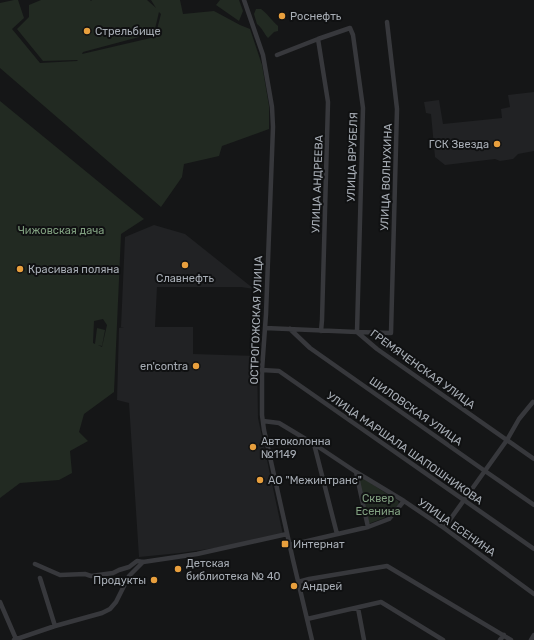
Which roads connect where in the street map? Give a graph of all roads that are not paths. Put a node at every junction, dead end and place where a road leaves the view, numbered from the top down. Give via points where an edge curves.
1 (244, 0) edge
2 (387, 22) dead end
3 (318, 38) junction
4 (277, 55) dead end
5 (265, 328) junction
6 (290, 329) junction
7 (320, 331) junction
8 (357, 332) junction
9 (262, 370) junction
10 (533, 402) edge
11 (263, 421) junction
12 (507, 440) junction
13 (314, 444) junction
14 (534, 459) edge
15 (485, 471) junction
16 (356, 472) junction
17 (464, 500) junction
18 (404, 501) junction
19 (534, 505) edge
20 (368, 527) junction
21 (444, 528) junction
22 (288, 534) junction
23 (337, 534) junction
24 (290, 545) junction
25 (534, 549) edge
26 (143, 562) junction
27 (35, 564) dead end
28 (40, 578) dead end
29 (298, 582) junction
30 (534, 594) edge
31 (0, 603) edge
32 (358, 608) junction
33 (307, 619) junction
34 (55, 626) junction
35 (504, 635) junction
36 (534, 635) edge
37 (15, 640) edge
38 (312, 640) edge
39 (364, 640) edge
40 (443, 640) edge
41 (500, 640) edge
42 (511, 640) edge
43 (531, 640) edge

1 - 5 street, ОСТРОГОЖСКАЯ УЛИЦА via 263,55 272,107
2 - 8 street, УЛИЦА ВОЛНУХИНА via 397,109 391,333
3 - 4 street, УЛИЦА ВРУБЕЛЯ
3 - 7 street, УЛИЦА АНДРЕЕВА via 328,102
3 - 8 street, УЛИЦА ВРУБЕЛЯ via 350,28 363,108
5 - 6 street, ГРЕМЯЧЕНСКАЯ УЛИЦА
5 - 9 street, ОСТРОГОЖСКАЯ УЛИЦА
6 - 7 street, ГРЕМЯЧЕНСКАЯ УЛИЦА
6 - 15 street, ШИЛОВСКАЯ УЛИЦА via 310,348
7 - 8 street, ГРЕМЯЧЕНСКАЯ УЛИЦА
8 - 12 street, ГРЕМЯЧЕНСКАЯ УЛИЦА via 377,349
9 - 11 street, ОСТРОГОЖСКАЯ УЛИЦА
9 - 17 street, УЛИЦА МАРШАЛА ШАПОШНИКОВА via 279,371
10 - 12 street
11 - 13 street, УЛИЦА ЕСЕНИНА via 279,423
11 - 22 street, ОСТРОГОЖСКАЯ УЛИЦА
12 - 14 street, ГРЕМЯЧЕНСКАЯ УЛИЦА
12 - 15 street
13 - 16 street, УЛИЦА ЕСЕНИНА
13 - 23 street
15 - 17 street
15 - 19 street, ШИЛОВСКАЯ УЛИЦА
16 - 18 street, УЛИЦА ЕСЕНИНА
16 - 20 street
17 - 21 street
17 - 25 street, УЛИЦА МАРШАЛА ШАПОШНИКОВА
18 - 20 street via 389,519
18 - 21 street, УЛИЦА ЕСЕНИНА
20 - 23 street
21 - 30 street, УЛИЦА ЕСЕНИНА
22 - 24 street, ОСТРОГОЖСКАЯ УЛИЦА
22 - 26 street via 197,554
23 - 24 street
24 - 29 street, ОСТРОГОЖСКАЯ УЛИЦА
26 - 27 street via 138,561 113,573 91,576 60,575
26 - 34 street via 129,576 110,609
28 - 34 street
29 - 33 street, ОСТРОГОЖСКАЯ УЛИЦА
29 - 35 street via 387,566
31 - 37 street
32 - 33 street
32 - 39 street
32 - 40 street via 381,602
33 - 38 street, ОСТРОГОЖСКАЯ УЛИЦА
34 - 37 street
35 - 41 street
35 - 42 street
36 - 43 street

